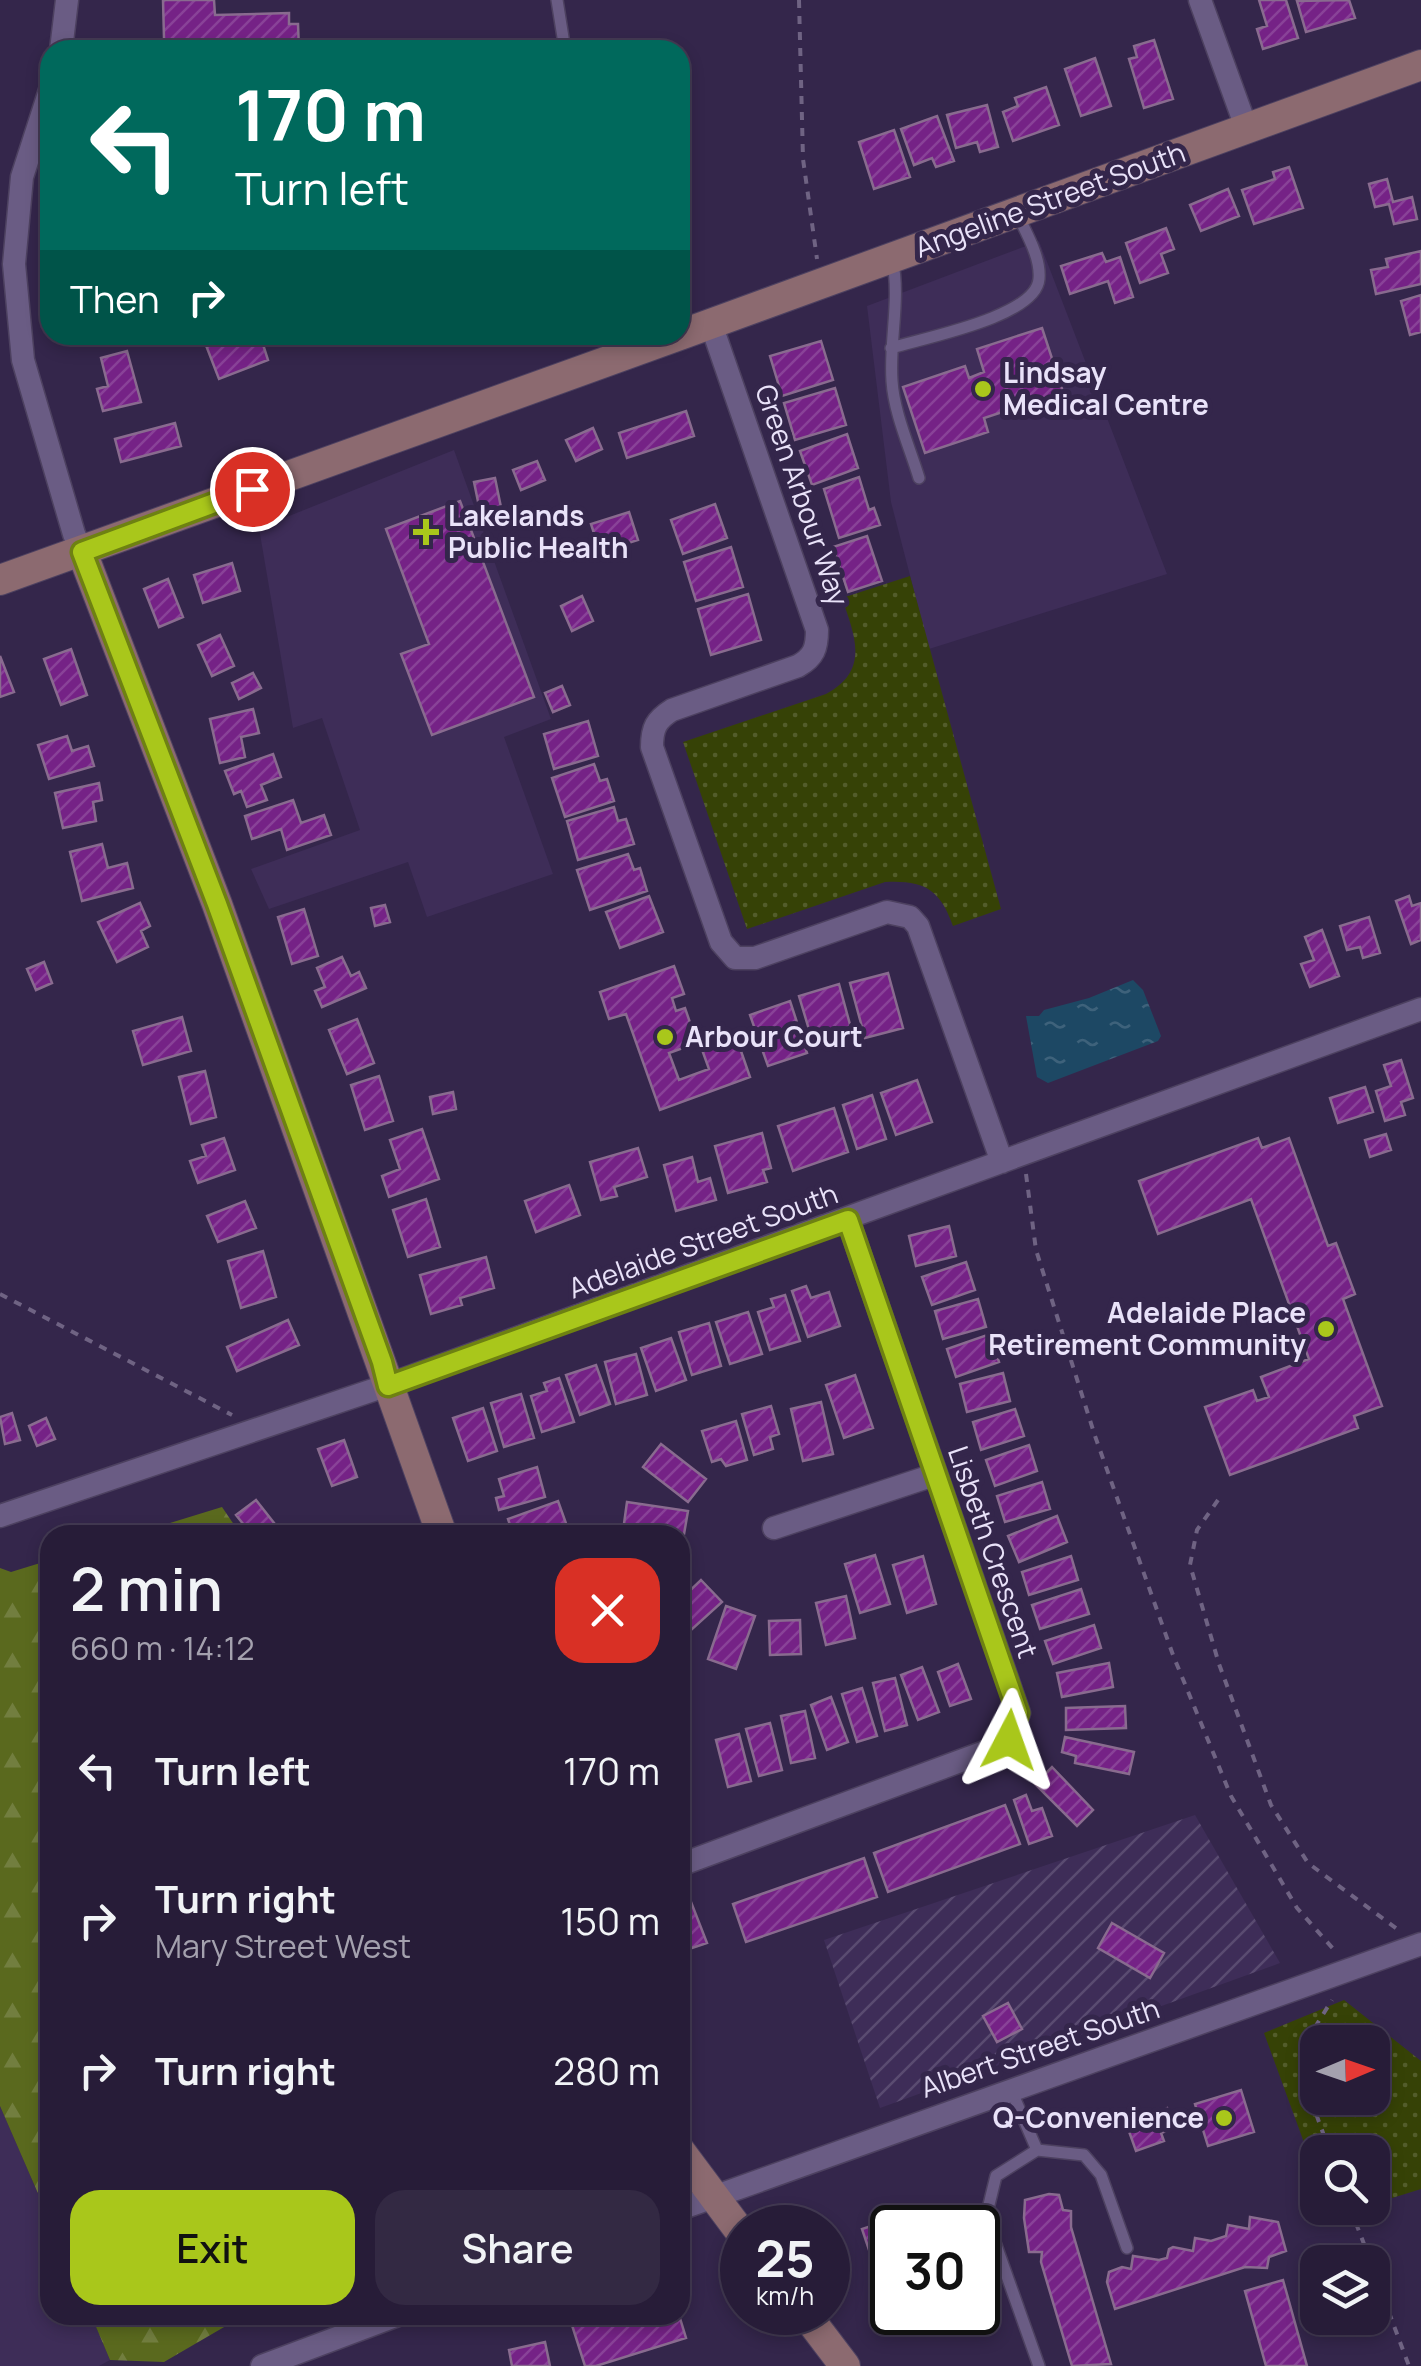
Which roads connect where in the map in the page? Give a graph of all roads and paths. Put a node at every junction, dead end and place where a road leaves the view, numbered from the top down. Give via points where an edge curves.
1 (67, 0) edge
2 (557, 0) edge
3 (799, 0) edge
4 (1200, 0) edge
5 (61, 40) edge
6 (563, 40) edge
7 (1421, 64) edge
8 (40, 121) edge
9 (1246, 127) junction
10 (1017, 212) junction
11 (892, 258) junction
12 (820, 284) junction
13 (711, 324) junction
14 (690, 331) edge
15 (643, 345) edge
16 (891, 348) junction
17 (919, 478) dead end
18 (82, 552) junction
19 (0, 580) edge
20 (1421, 1009) edge
21 (1012, 1158) junction
22 (848, 1220) junction
23 (0, 1294) edge
24 (388, 1386) junction
25 (258, 1429) junction
26 (934, 1475) junction
27 (1218, 1500) dead end
28 (0, 1516) edge
29 (438, 1525) edge
30 (774, 1528) dead end
31 (690, 1861) edge
32 (1418, 1945) edge
33 (1352, 1970) junction
34 (1012, 2090) junction
35 (1323, 2135) edge
36 (1037, 2150) junction
37 (690, 2164) edge
38 (714, 2198) junction
39 (690, 2206) edge
40 (720, 2206) edge
41 (1126, 2248) dead end
42 (1390, 2314) edge
43 (371, 2325) edge
44 (821, 2335) edge
45 (262, 2366) edge
46 (845, 2366) edge
47 (1038, 2366) edge
48 (1409, 2366) edge

1 - 5 street
2 - 6 lane
3 - 12 path via 803,160
4 - 9 street
7 - 9 main road, Angeline Street South
8 - 18 street via 22,176 14,264 22,360
9 - 10 main road, Angeline Street South
10 - 11 main road, Angeline Street South
10 - 16 lane via 1038,265 1031,298 1018,308
11 - 12 main road, Angeline Street South
11 - 16 lane via 898,284
12 - 13 main road, Angeline Street South
13 - 14 main road, Angeline Street South
13 - 21 street, Green Arbour Way via 817,630 811,659 672,710 652,731 720,942 735,958 755,958 886,912 910,917
15 - 18 main road, Angeline Street South
16 - 17 lane via 893,392
18 - 19 main road, Angeline Street South
18 - 24 main road via 217,904
20 - 21 street, Adelaide Street South
21 - 22 street, Adelaide Street South
21 - 33 path via 1028,1184 1036,1250 1173,1656 1232,1796 1297,1908
22 - 24 street, Adelaide Street South
22 - 26 street, Lisbeth Crescent
23 - 25 path
24 - 25 street, Adelaide Street South
24 - 29 main road
25 - 28 street, Adelaide Street South
26 - 30 street
26 - 31 street, Lisbeth Crescent via 1018,1713 1009,1740
27 - 32 path via 1197,1530 1190,1566 1271,1804 1308,1862
32 - 33 street, Albert Street South
33 - 34 street, Albert Street South
33 - 35 path via 1312,2032 1314,2111
34 - 36 lane
34 - 38 street, Albert Street South
36 - 41 lane via 1084,2154 1101,2175
36 - 47 lane via 996,2176 986,2217
37 - 38 main road
38 - 39 street, Albert Street South
38 - 40 main road
42 - 48 path
43 - 45 street
44 - 46 main road

